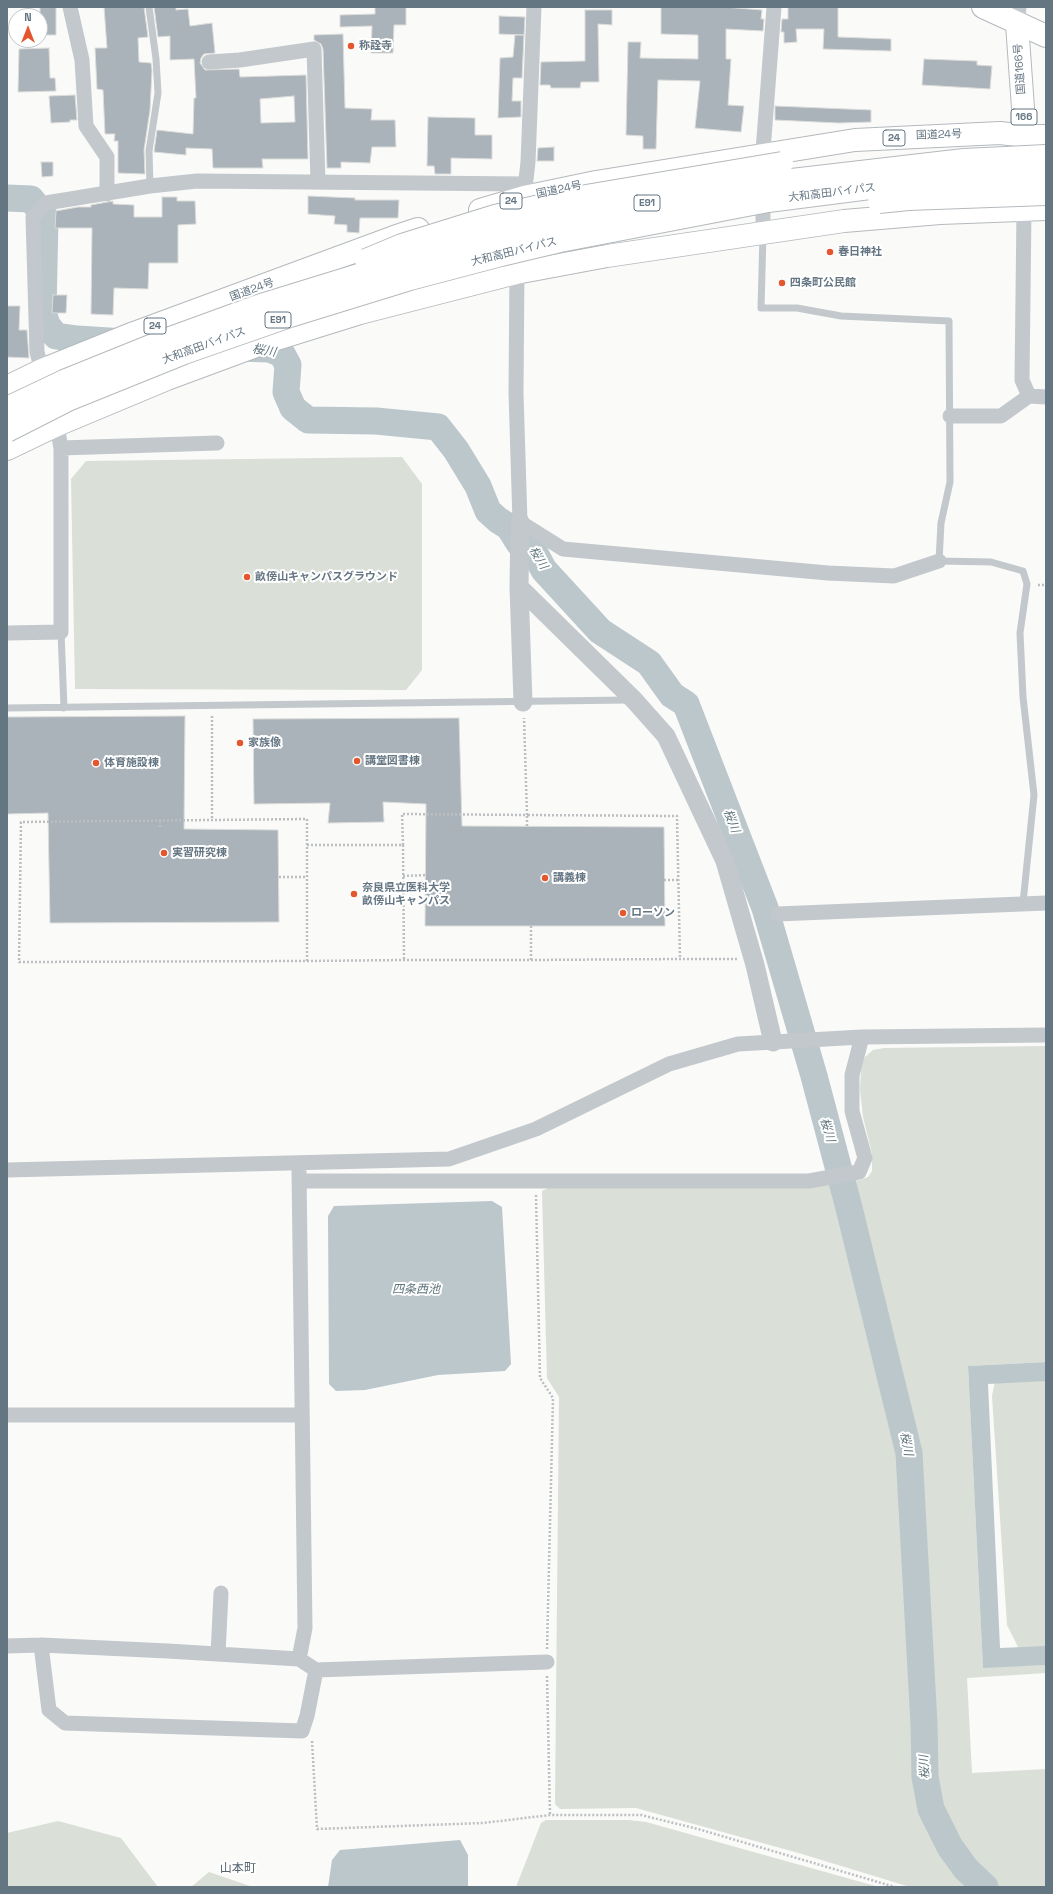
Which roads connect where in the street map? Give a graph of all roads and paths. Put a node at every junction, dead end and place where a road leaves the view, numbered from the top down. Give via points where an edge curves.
1 (70, 7) edge
2 (149, 7) edge
3 (534, 7) edge
4 (774, 7) edge
5 (983, 7) edge
6 (1018, 15) edge
7 (1046, 36) edge
8 (209, 62) dead end
9 (1036, 136) edge
10 (762, 154) junction
11 (1046, 156) edge
12 (1046, 175) edge
13 (318, 182) junction
14 (150, 186) junction
15 (524, 191) junction
16 (107, 194) junction
17 (1046, 194) edge
18 (1046, 209) edge
19 (1024, 210) junction
20 (763, 232) junction
21 (560, 241) junction
22 (516, 273) junction
23 (258, 306) junction
24 (42, 370) junction
25 (7, 387) edge
26 (1029, 396) junction
27 (1046, 397) edge
28 (7, 408) edge
29 (950, 416) junction
30 (57, 425) junction
31 (7, 431) edge
32 (217, 444) dead end
33 (61, 448) junction
34 (7, 449) edge
35 (520, 522) junction
36 (939, 561) junction
37 (519, 587) junction
38 (61, 632) junction
39 (7, 633) edge
40 (634, 700) junction
41 (523, 702) junction
42 (212, 706) junction
43 (7, 708) edge
44 (64, 708) junction
45 (527, 815) junction
46 (212, 820) junction
47 (160, 821) junction
48 (527, 826) dead end
49 (160, 829) dead end
50 (306, 845) junction
51 (403, 845) junction
52 (403, 876) junction
53 (426, 876) dead end
54 (279, 877) dead end
55 (307, 877) junction
56 (664, 880) dead end
57 (678, 880) junction
58 (1023, 903) junction
59 (1046, 903) edge
60 (777, 914) dead end
61 (531, 926) dead end
62 (680, 959) junction
63 (753, 959) junction
64 (404, 960) junction
65 (531, 960) junction
66 (306, 961) junction
67 (1046, 1035) edge
68 (862, 1037) junction
69 (773, 1042) junction
70 (298, 1164) junction
71 (7, 1170) edge
72 (299, 1180) junction
73 (536, 1180) junction
74 (7, 1415) edge
75 (302, 1415) junction
76 (221, 1593) dead end
77 (41, 1645) junction
78 (7, 1646) edge
79 (218, 1654) junction
80 (299, 1660) junction
81 (547, 1662) junction
82 (316, 1670) junction
83 (302, 1731) junction
84 (550, 1815) junction
85 (895, 1887) edge

1 - 16 street via 82,60 86,126 107,156
2 - 14 lane via 158,93 149,151
3 - 15 street via 529,147
4 - 10 street
5 - 6 highway, 国道166号
6 - 7 highway, 国道166号
6 - 9 highway, 国道166号 / 166
8 - 13 street via 314,49
9 - 10 highway, 国道24号 / 24 via 1000,133 915,136 855,140
9 - 19 highway, 国道166号 / 166
9 - 23 highway, bridge via 847,154 580,197 494,216 402,245
10 - 15 highway, 国道24号 / 24 via 596,182
10 - 20 street
11 - 23 highway, 大和高田バイパス / E91, bridge via 909,166 683,196 497,236 404,261
12 - 21 highway, 大和高田バイパス / E91, bridge via 909,183 840,191 768,201
13 - 14 street via 197,181
13 - 15 street
14 - 16 street
15 - 22 street
15 - 24 highway, 国道24号 / 24 via 134,333
16 - 24 street via 46,203 33,217 37,352
17 - 21 highway, bridge via 893,200 810,208 702,225
18 - 19 highway
19 - 20 highway via 940,213 844,221
19 - 26 street via 1022,380
20 - 22 highway
20 - 29 lane via 761,308 797,308 841,316 949,321
21 - 31 highway, 大和高田バイパス / E91, bridge via 410,279 290,316 184,353 106,384
22 - 30 highway via 360,312 267,342 167,379
22 - 35 street
23 - 28 highway, 大和高田バイパス / E91, bridge via 71,378
24 - 25 highway, 国道24号 / 24
24 - 30 street
26 - 27 street
26 - 29 street via 1001,416
29 - 36 lane via 950,482 941,523
30 - 33 street
30 - 34 highway
32 - 33 street
33 - 38 street
35 - 36 street via 563,549 828,573 894,576
35 - 37 street
36 - 58 lane via 991,562 1023,571 1027,584 1020,633 1023,697 1034,795
37 - 40 street
37 - 41 street
38 - 39 street
38 - 44 lane
40 - 41 lane
40 - 63 street via 666,736 725,861
41 - 42 lane
41 - 45 path
42 - 44 lane
42 - 46 path
43 - 44 lane
45 - 48 path
45 - 51 path via 402,814
45 - 57 path via 677,816
46 - 47 path
46 - 50 path via 306,819
47 - 49 path
47 - 66 path via 21,822 19,962
50 - 51 path
50 - 55 path
51 - 52 path
52 - 53 path
52 - 64 path
54 - 55 path
55 - 66 path
56 - 57 path
57 - 62 path
58 - 59 street
58 - 60 street
61 - 65 path
62 - 63 path
62 - 65 path
63 - 69 street
64 - 65 path
64 - 66 path
67 - 68 street
68 - 69 street
68 - 73 street via 852,1075 852,1111 864,1158 859,1172 809,1180
69 - 70 street via 738,1044 669,1064 536,1129 449,1159
70 - 71 street
70 - 72 street
72 - 73 street
72 - 75 street
73 - 81 path via 540,1378 553,1398
74 - 75 street
75 - 80 street via 305,1628
76 - 79 street
77 - 78 street
77 - 79 street
77 - 83 street via 49,1710 65,1723
79 - 80 street
80 - 82 street
81 - 82 street
81 - 84 path
82 - 83 street
83 - 84 path via 312,1732 317,1829 483,1823
84 - 85 path via 640,1815 698,1829

